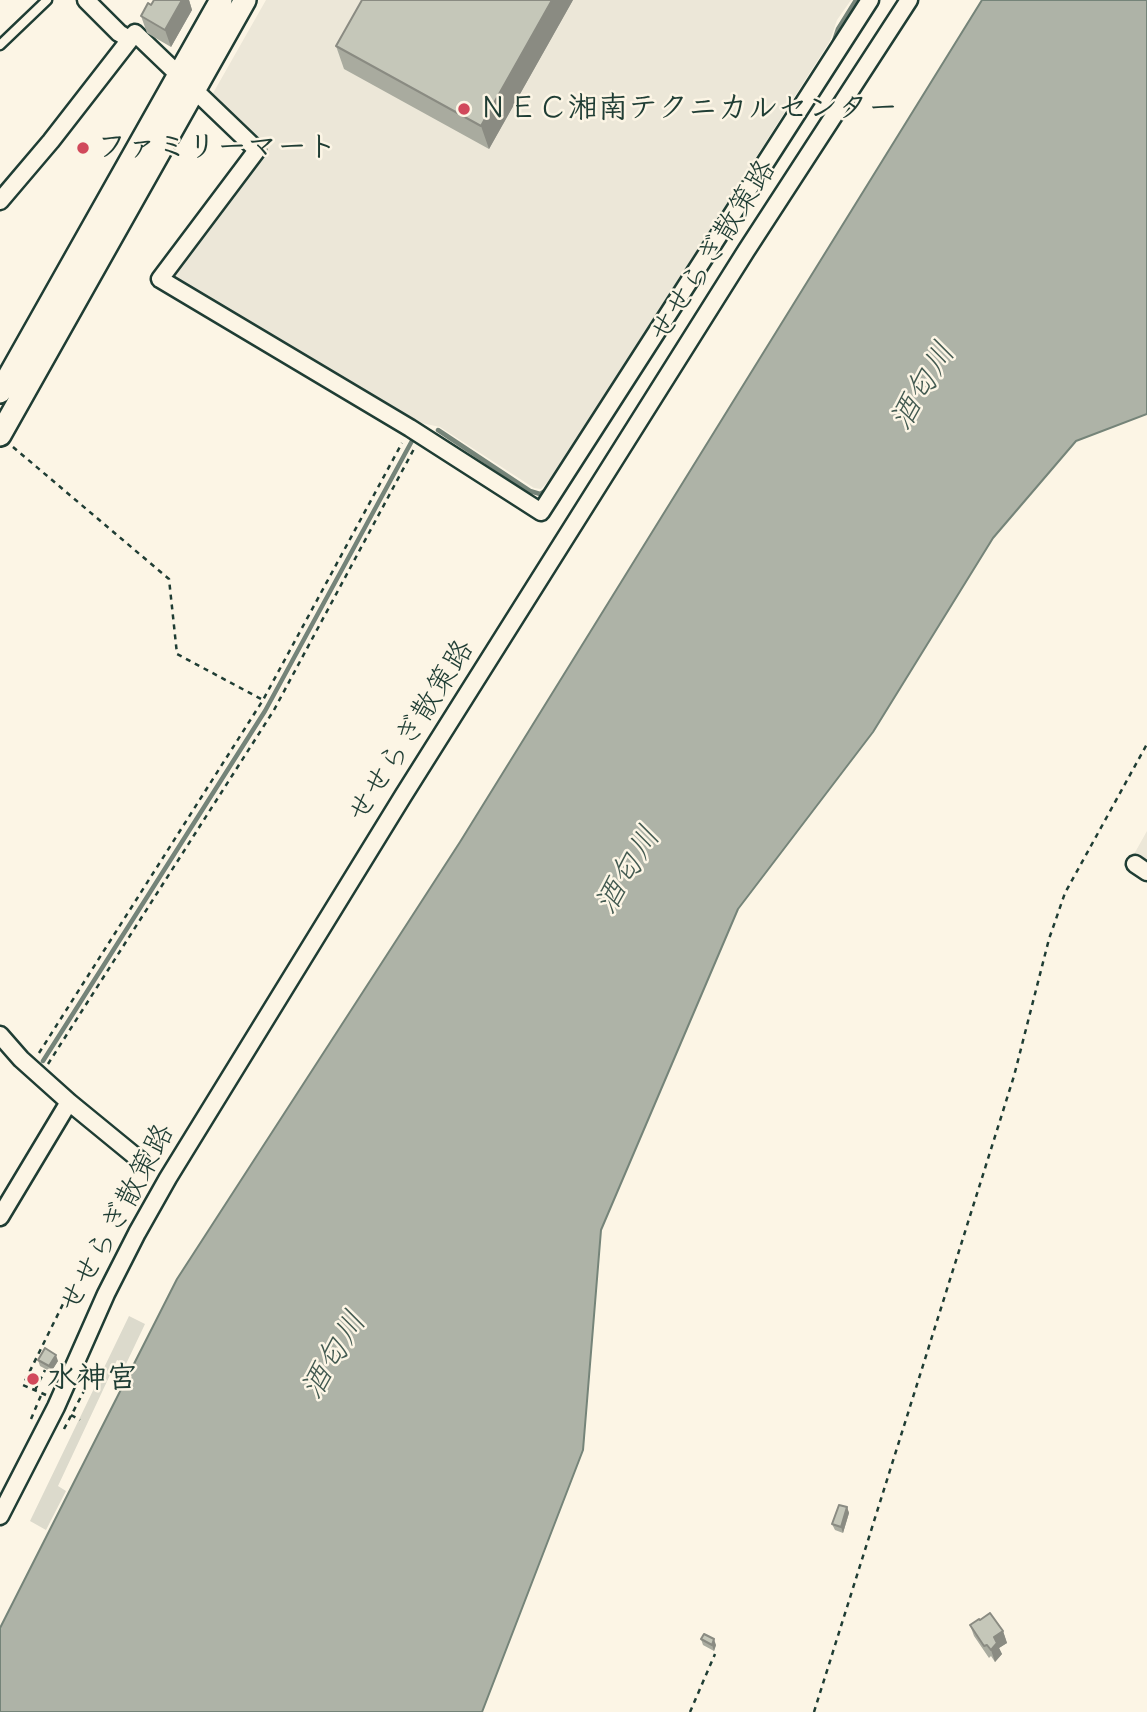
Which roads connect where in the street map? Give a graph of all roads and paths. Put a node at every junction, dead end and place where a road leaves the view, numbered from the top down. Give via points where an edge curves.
1 (47, 0) edge
2 (86, 0) edge
3 (221, 0) edge
4 (245, 0) edge
5 (870, 0) edge
6 (909, 0) edge
7 (136, 31) junction
8 (0, 45) edge
9 (179, 75) junction
10 (195, 89) junction
11 (0, 201) edge
12 (0, 392) edge
13 (416, 431) junction
14 (5, 439) edge
15 (263, 700) junction
16 (1147, 744) edge
17 (0, 1035) edge
18 (35, 1072) junction
19 (69, 1102) junction
20 (141, 1161) dead end
21 (0, 1216) edge
22 (65, 1300) dead end
23 (45, 1370) edge
24 (34, 1390) junction
25 (42, 1393) dead end
26 (0, 1516) edge
27 (715, 1654) dead end
28 (690, 1712) edge
29 (814, 1712) edge

1 - 8 lane
2 - 7 street via 119,33
3 - 9 main road
4 - 10 main road
5 - 13 street via 541,512
6 - 26 street, せせらぎ散策路 via 403,796 168,1178
7 - 9 street
7 - 11 street
9 - 10 street
9 - 12 main road
10 - 13 street via 257,150 160,279
10 - 14 main road
13 - 15 path
13 - 18 path via 274,710
14 - 15 path via 170,579 177,654
15 - 18 path
16 - 29 path via 1065,893 1049,939 1014,1076
17 - 18 street
18 - 19 street
19 - 20 street
19 - 21 street
22 - 24 path via 23,1385
23 - 24 path
24 - 25 path
27 - 28 path

